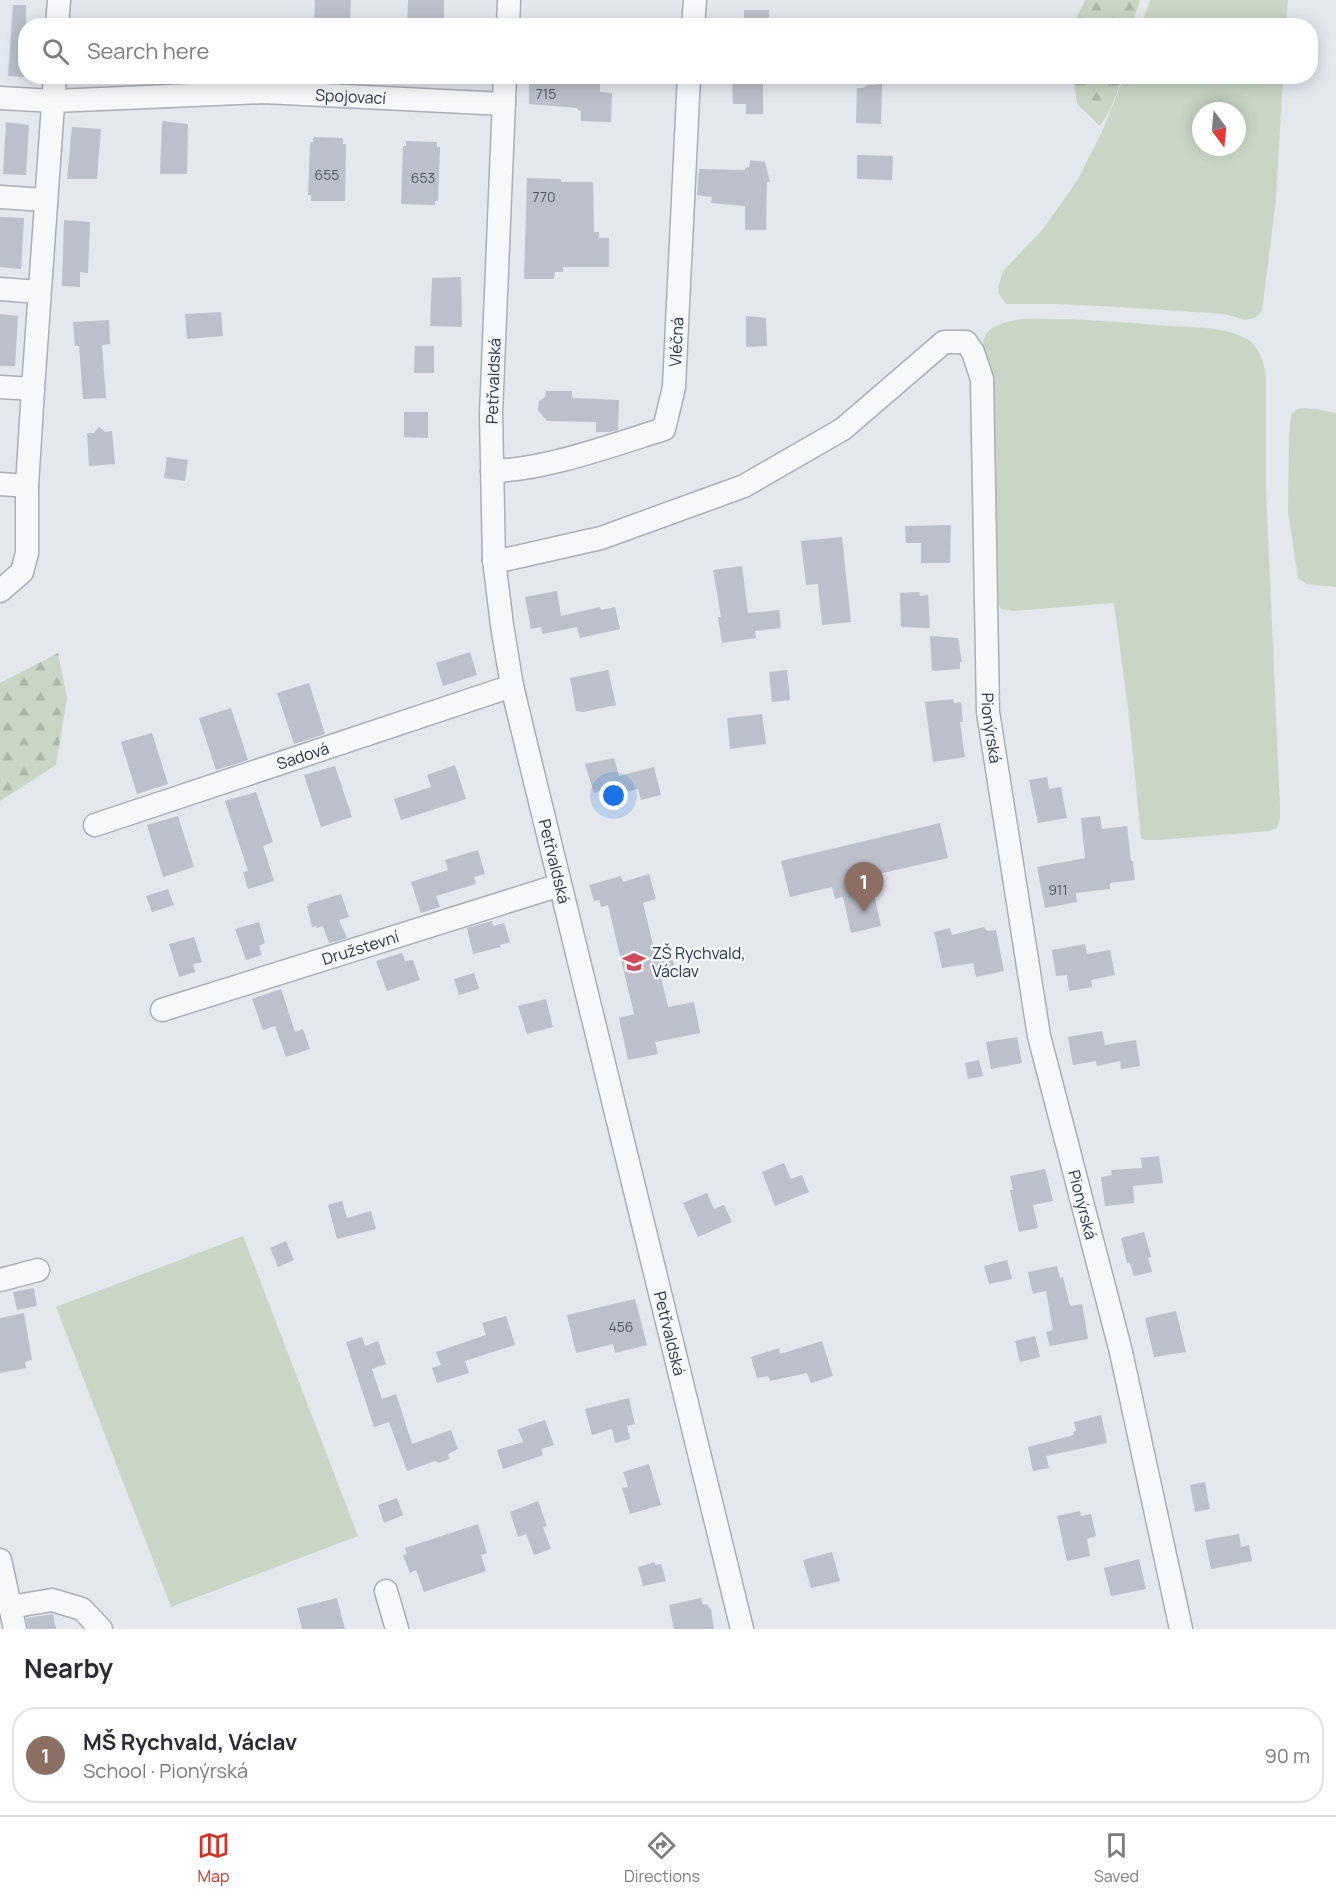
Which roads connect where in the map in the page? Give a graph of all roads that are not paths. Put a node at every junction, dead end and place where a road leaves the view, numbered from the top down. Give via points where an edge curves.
1 (58, 0) edge
2 (508, 0) edge
3 (694, 0) edge
4 (57, 18) edge
5 (508, 18) edge
6 (693, 18) edge
7 (55, 84) edge
8 (505, 84) edge
9 (689, 84) edge
10 (0, 98) edge
11 (54, 101) junction
12 (504, 104) junction
13 (0, 197) edge
14 (45, 200) junction
15 (0, 290) edge
16 (39, 292) junction
17 (0, 387) edge
18 (33, 389) junction
19 (492, 471) junction
20 (0, 484) edge
21 (27, 486) junction
22 (494, 560) junction
23 (0, 591) edge
24 (512, 686) junction
25 (94, 825) dead end
26 (560, 885) junction
27 (162, 1010) dead end
28 (38, 1270) dead end
29 (0, 1280) edge
30 (0, 1560) edge
31 (386, 1591) dead end
32 (13, 1623) edge
33 (101, 1629) edge
34 (397, 1629) edge
35 (742, 1629) edge
36 (1181, 1629) edge

1 - 4 street
2 - 5 street
3 - 6 street
7 - 11 street
8 - 12 street, Petřvaldská
9 - 19 street, Vléčná via 674,387 664,429 535,466
10 - 11 street, Spojovací
11 - 12 street, Spojovací via 264,92
11 - 14 street
12 - 19 street, Petřvaldská
13 - 14 street
14 - 16 street
15 - 16 street
16 - 18 street
17 - 18 street
18 - 21 street
19 - 22 street, Petřvaldská
20 - 21 street
21 - 23 street via 27,553 22,572
22 - 24 street, Petřvaldská
22 - 36 street, Pionýrská via 601,537 744,486 843,429 944,342 966,342 973,352 982,380 988,712 1039,1036 1121,1352
24 - 25 street, Sadová
24 - 26 street, Petřvaldská
26 - 27 street, Družstevní
26 - 35 street, Petřvaldská
28 - 29 street
30 - 32 street
31 - 34 street
32 - 33 street via 52,1600 82,1609

